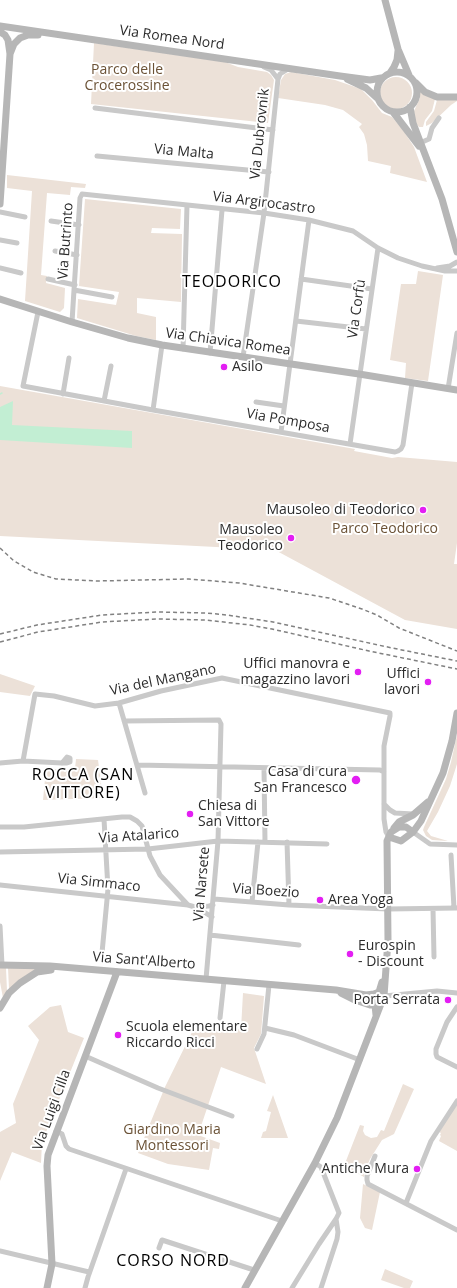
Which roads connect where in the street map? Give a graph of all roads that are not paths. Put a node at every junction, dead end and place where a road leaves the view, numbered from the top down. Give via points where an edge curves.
1 (384, 0) edge
2 (0, 26) edge
3 (15, 28) junction
4 (0, 32) edge
5 (47, 32) junction
6 (11, 42) junction
7 (398, 49) junction
8 (256, 64) junction
9 (288, 69) junction
10 (390, 72) junction
11 (409, 75) junction
12 (340, 76) junction
13 (381, 78) junction
14 (278, 79) junction
15 (415, 82) junction
16 (457, 97) edge
17 (377, 98) junction
18 (410, 107) junction
19 (95, 108) dead end
20 (393, 112) junction
21 (439, 118) dead end
22 (273, 130) junction
23 (418, 142) junction
24 (97, 156) dead end
25 (269, 172) junction
26 (82, 194) joint
27 (0, 204) edge
28 (186, 205) junction
29 (222, 210) junction
30 (0, 212) edge
31 (264, 213) junction
32 (25, 217) dead end
33 (309, 220) junction
34 (51, 221) dead end
35 (78, 225) junction
36 (0, 240) edge
37 (17, 243) dead end
38 (378, 248) junction
39 (55, 251) dead end
40 (457, 252) edge
41 (77, 255) junction
42 (457, 262) edge
43 (0, 268) edge
44 (434, 268) junction
45 (457, 271) edge
46 (21, 273) dead end
47 (48, 279) dead end
48 (301, 279) junction
49 (74, 288) junction
50 (372, 289) junction
51 (112, 297) dead end
52 (0, 299) edge
53 (38, 312) junction
54 (296, 321) junction
55 (72, 322) junction
56 (366, 329) junction
57 (457, 333) edge
58 (162, 346) junction
59 (183, 349) junction
60 (210, 353) junction
61 (243, 357) junction
62 (69, 358) dead end
63 (290, 364) junction
64 (111, 366) dead end
65 (360, 374) junction
66 (412, 383) junction
67 (448, 389) junction
68 (457, 390) edge
69 (63, 394) junction
70 (104, 401) junction
71 (256, 402) dead end
72 (284, 406) junction
73 (153, 410) junction
74 (281, 432) junction
75 (350, 444) junction
76 (119, 703) junction
77 (457, 713) edge
78 (124, 721) junction
79 (23, 761) junction
80 (0, 763) edge
81 (62, 763) dead end
82 (137, 765) junction
83 (221, 766) junction
84 (264, 768) junction
85 (384, 772) junction
86 (436, 790) junction
87 (145, 793) dead end
88 (384, 803) junction
89 (395, 813) junction
90 (413, 814) junction
91 (104, 819) junction
92 (384, 819) junction
93 (420, 822) junction
94 (0, 827) edge
95 (413, 832) junction
96 (390, 834) junction
97 (218, 841) junction
98 (401, 841) junction
99 (425, 841) junction
100 (258, 842) junction
101 (264, 842) junction
102 (287, 842) junction
103 (327, 844) dead end
104 (457, 845) edge
105 (148, 850) junction
106 (106, 851) junction
107 (0, 852) edge
108 (451, 854) dead end
109 (387, 861) junction
110 (0, 885) edge
111 (107, 896) junction
112 (213, 902) junction
113 (252, 902) junction
114 (188, 905) junction
115 (289, 905) junction
116 (195, 907) junction
117 (455, 908) edge
118 (388, 909) junction
119 (434, 909) junction
120 (212, 917) junction
121 (0, 926) edge
122 (210, 935) junction
123 (388, 943) junction
124 (299, 945) dead end
125 (102, 953) dead end
126 (434, 957) dead end
127 (1, 965) edge
128 (63, 968) junction
129 (118, 972) junction
130 (206, 979) junction
131 (224, 980) junction
132 (269, 985) junction
133 (336, 990) junction
134 (457, 993) edge
135 (366, 995) junction
136 (384, 996) junction
137 (375, 1004) junction
138 (457, 1007) edge
139 (0, 1008) edge
140 (220, 1018) dead end
141 (376, 1018) junction
142 (265, 1028) junction
143 (257, 1049) dead end
144 (85, 1056) junction
145 (360, 1060) junction
146 (457, 1067) edge
147 (457, 1101) edge
148 (232, 1116) dead end
149 (56, 1131) junction
150 (375, 1156) dead end
151 (315, 1162) junction
152 (126, 1169) junction
153 (406, 1203) junction
154 (336, 1219) junction
155 (281, 1222) junction
156 (457, 1230) edge
157 (159, 1248) dead end
158 (0, 1251) edge
159 (52, 1264) junction
160 (254, 1270) junction
161 (90, 1272) junction
162 (47, 1288) edge
163 (85, 1288) edge
164 (245, 1288) edge
165 (292, 1288) edge
166 (321, 1288) edge

1 - 7 street
2 - 3 street, Via Romea Nord
3 - 5 street, Via Romea Nord
3 - 6 street via 18,35
4 - 6 street
5 - 6 street via 28,35
5 - 8 street, Via Romea Nord
6 - 27 street
7 - 10 street via 397,60
7 - 11 street
8 - 9 street, Via Romea Nord
8 - 14 street, Via Dubrovnik via 271,70
9 - 12 street, Via Romea Nord
9 - 14 street, Via Dubrovnik via 280,74
10 - 11 street via 403,72
10 - 13 street
11 - 15 street
12 - 13 street, Via Romea Nord via 370,80
12 - 17 street, Via Romea Nord via 366,88
13 - 17 street via 376,91
14 - 22 street, Via Dubrovnik
15 - 16 street via 425,92 437,97
15 - 18 street via 417,96
17 - 20 street via 384,108
18 - 20 street via 405,111
18 - 23 street
19 - 22 street
20 - 23 street
21 - 23 street via 432,128 429,139
22 - 25 street, Via Dubrovnik
23 - 40 street via 442,199
24 - 25 street, Via Malta
25 - 31 street, Via Dubrovnik
26 - 28 street, Via Argirocastro
26 - 35 street, Via Butrinto
28 - 29 street, Via Argirocastro
28 - 59 street
29 - 31 street, Via Argirocastro
29 - 60 street
30 - 32 street
31 - 33 street, Via Argirocastro
31 - 61 street, Via Dubrovnik
33 - 38 street, Via Argirocastro via 353,232
33 - 48 street
34 - 35 street
35 - 41 street, Via Butrinto
36 - 37 street
38 - 44 street, Via Argirocastro via 398,258
38 - 50 street, Via Corfù
39 - 41 street
41 - 49 street, Via Butrinto
42 - 44 street, Via Argirocastro via 450,266
43 - 46 street
44 - 45 street, Via Argirocastro
47 - 49 street
48 - 50 street
48 - 54 street
49 - 51 street, Via Butrinto
49 - 55 street, Via Butrinto
50 - 56 street, Via Corfù
52 - 53 street, Via Chiavica Romea
53 - 55 street, Via Chiavica Romea
53 - 69 street, Via Pomposa via 23,386
54 - 56 street
54 - 63 street
55 - 58 street, Via Chiavica Romea
56 - 65 street, Via Corfù
57 - 67 street
58 - 59 street, Via Chiavica Romea
58 - 73 street
59 - 60 street, Via Chiavica Romea
60 - 61 street, Via Chiavica Romea
61 - 63 street, Via Chiavica Romea
62 - 69 street
63 - 65 street, Via Chiavica Romea
63 - 72 street
64 - 70 street
65 - 66 street, Via Chiavica Romea
65 - 75 street, Via Corfù
66 - 67 street, Via Chiavica Romea
66 - 75 street, Via Pomposa via 401,449 395,452
67 - 68 street, Via Chiavica Romea
69 - 70 street, Via Pomposa
70 - 73 street, Via Pomposa
71 - 72 street
72 - 74 street
73 - 74 street, Via Pomposa
74 - 75 street, Via Pomposa
76 - 78 street
76 - 79 street, Via del Mangano via 95,706 35,694
76 - 85 street, Via del Mangano via 222,678 390,713 384,746
77 - 86 street via 446,767
78 - 82 street
78 - 83 street, Via Narsete via 219,720
79 - 80 street
79 - 81 street
82 - 83 street
82 - 87 street
83 - 84 street
83 - 97 street, Via Narsete
84 - 85 street
84 - 101 street
85 - 88 street
86 - 90 street via 425,805
86 - 93 street
88 - 89 street
88 - 92 street
89 - 90 street
89 - 92 street
90 - 96 street via 400,822
91 - 94 street
91 - 105 street via 130,818 137,821 142,826
91 - 106 street
92 - 96 street via 386,832
93 - 95 street
93 - 99 street via 421,835
95 - 96 street via 404,826
95 - 98 street
95 - 99 street
96 - 98 street
96 - 109 street via 387,841
97 - 100 street, Via Atalarico
97 - 105 street, Via Atalarico
97 - 112 street, Via Narsete
98 - 109 street via 389,851
99 - 104 street via 436,845
100 - 101 street, Via Atalarico
100 - 113 street
101 - 102 street, Via Atalarico
102 - 103 street, Via Atalarico
102 - 115 street
105 - 106 street, Via Atalarico
105 - 114 street via 160,875
106 - 107 street, Via Atalarico
106 - 111 street
108 - 117 street
109 - 118 street
110 - 111 street, Via Simmaco
111 - 114 street, Via Simmaco
111 - 125 street
112 - 113 street, Via Boezio
112 - 116 street, Via Simmaco
112 - 120 street, Via Narsete
113 - 115 street, Via Boezio
114 - 116 street, Via Simmaco
115 - 118 street, Via Boezio
116 - 120 street, Via Simmaco
117 - 119 street, Via Boezio
118 - 119 street, Via Boezio
118 - 123 street
119 - 126 street
120 - 122 street, Via Narsete
121 - 127 street
122 - 124 street
122 - 130 street, Via Narsete
123 - 135 street via 381,989 377,994
123 - 136 street
127 - 128 street, Via Sant'Alberto
128 - 129 street, Via Sant'Alberto
128 - 139 street, Via Sant'Alberto via 37,972 29,976 9,993
129 - 130 street, Via Sant'Alberto
129 - 144 street, Via Luigi Cilla
130 - 131 street, Via Sant'Alberto
131 - 132 street, Via Sant'Alberto
131 - 140 street
132 - 133 street, Via Sant'Alberto
132 - 142 street
133 - 135 street, Via Sant'Alberto
133 - 137 street, Via Sant'Alberto via 355,1000
134 - 136 street via 439,991
135 - 137 street
136 - 137 street
136 - 141 street
137 - 141 street
138 - 146 street via 447,1022 436,1049 437,1057
141 - 145 street
142 - 143 street
142 - 145 street via 298,1036
144 - 148 street via 158,1088
144 - 149 street, Via Luigi Cilla
145 - 151 street via 337,1118
147 - 153 street via 431,1141
149 - 152 street via 62,1134 69,1148
149 - 159 street, Via Luigi Cilla via 47,1166
150 - 153 street via 367,1176 368,1184
151 - 154 street via 321,1167 338,1210
151 - 155 street
152 - 155 street
152 - 161 street
153 - 156 street
154 - 165 street
154 - 166 street via 337,1239
155 - 160 street
157 - 160 street via 162,1240
158 - 159 street
159 - 161 street
159 - 162 street, Via Luigi Cilla
160 - 164 street
161 - 163 street

